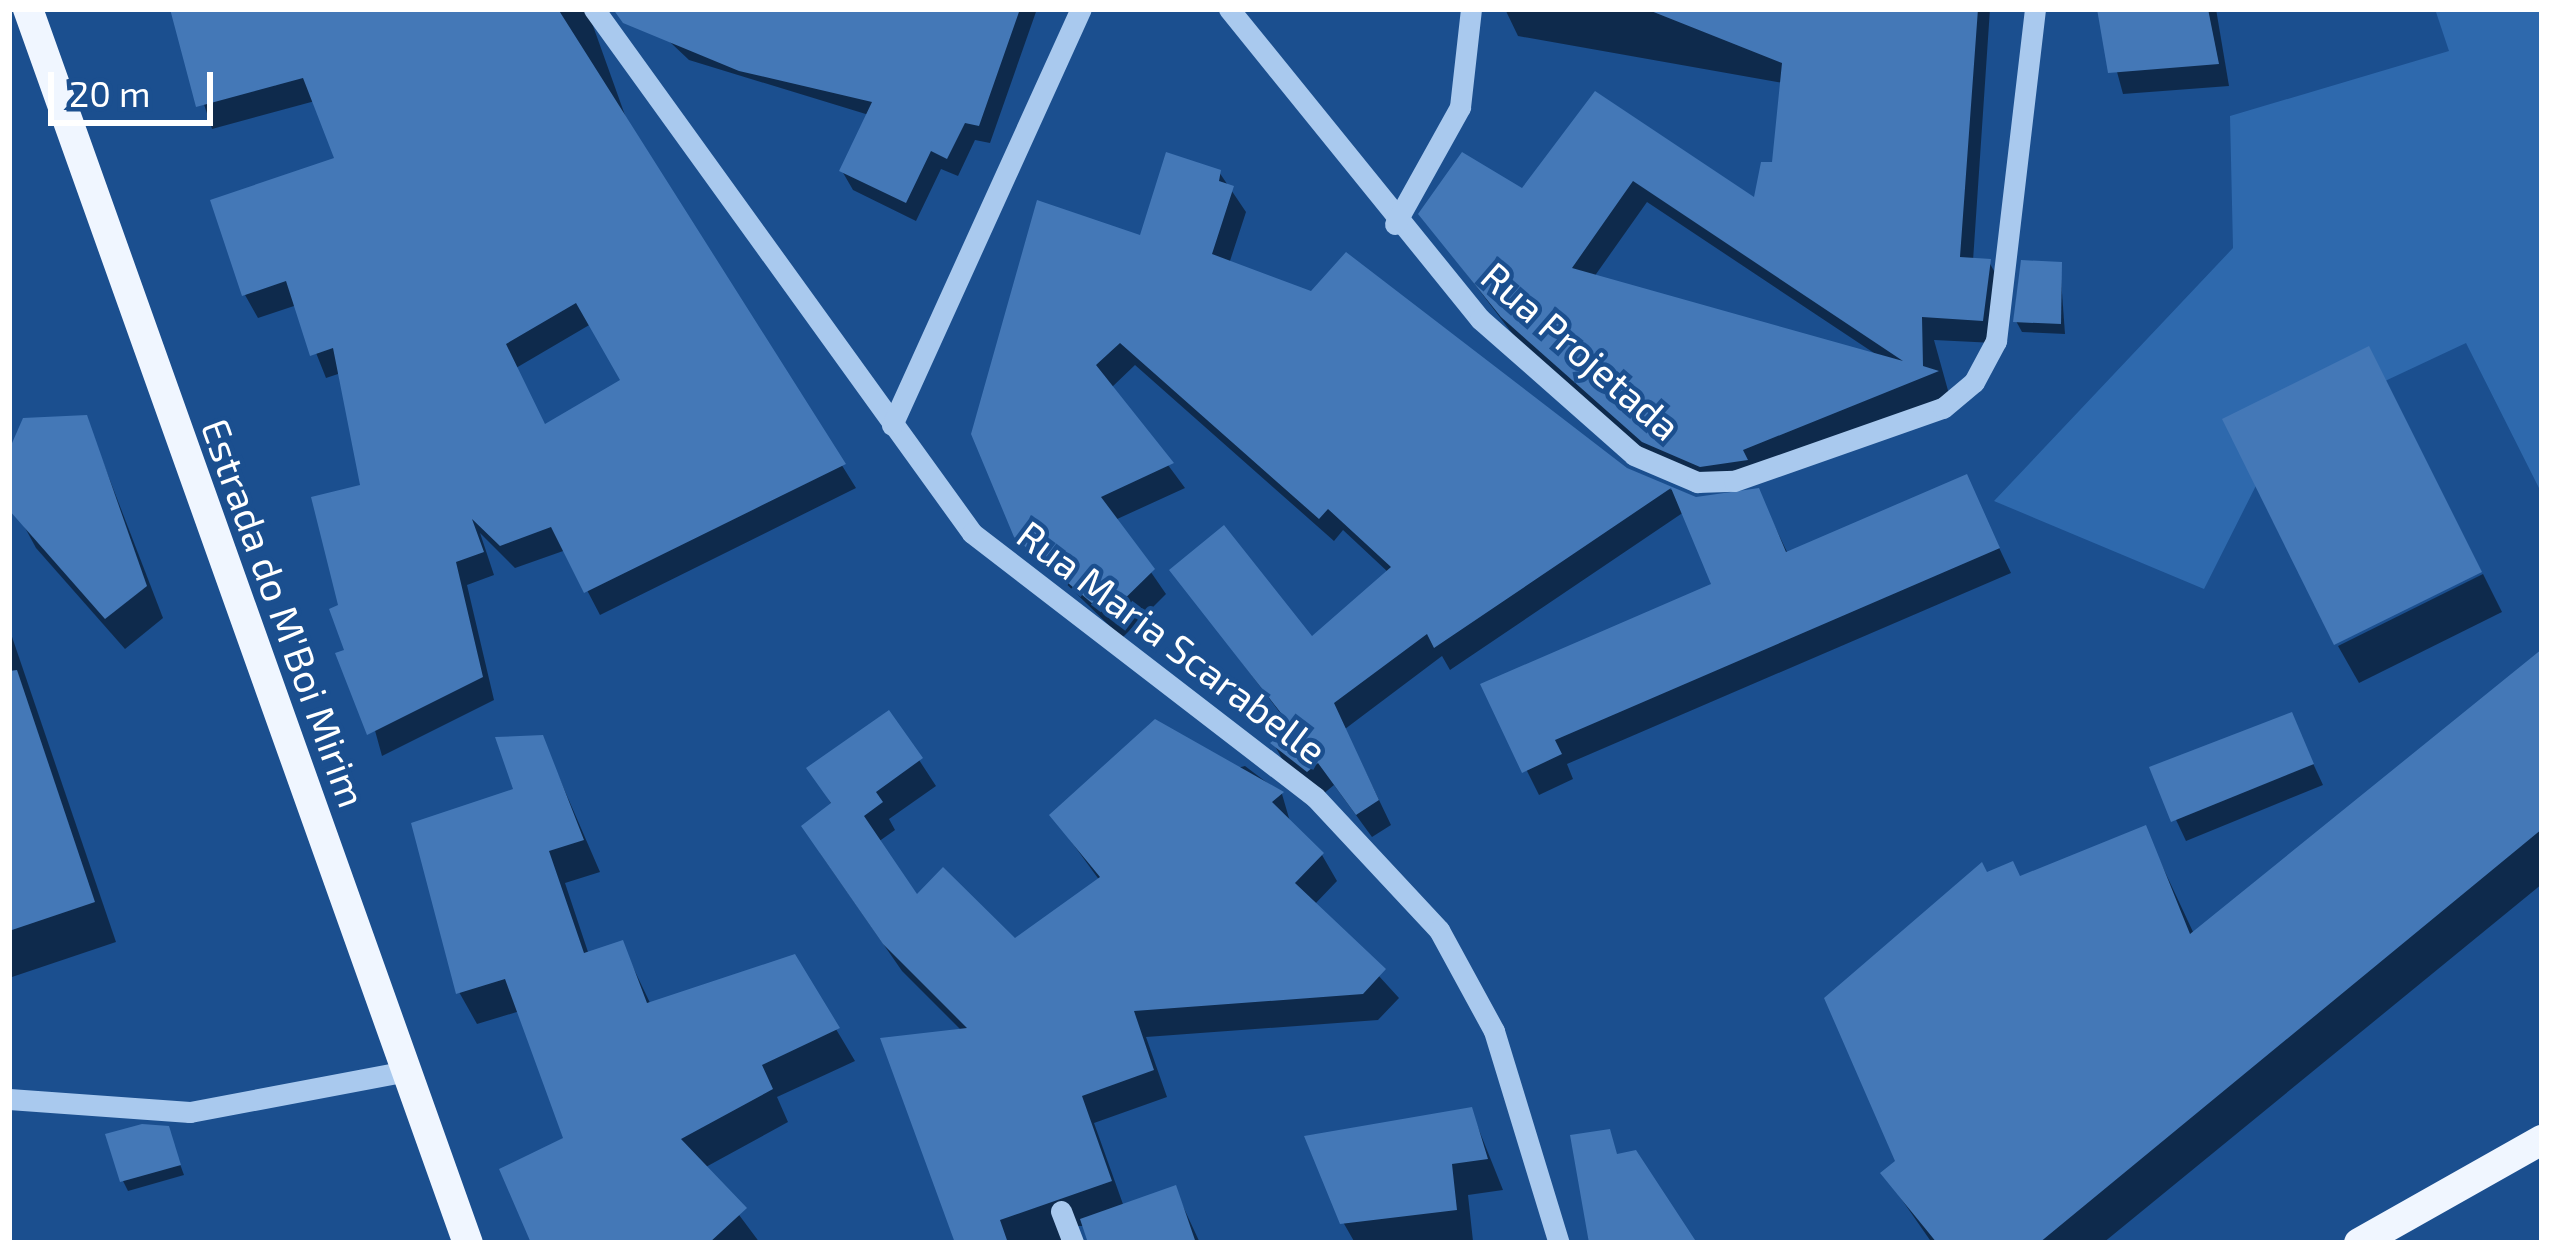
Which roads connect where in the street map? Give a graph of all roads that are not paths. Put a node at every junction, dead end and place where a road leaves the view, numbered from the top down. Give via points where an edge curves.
1 (28, 9) edge
2 (594, 9) edge
3 (1081, 9) edge
4 (1229, 9) edge
5 (1472, 9) edge
6 (2036, 9) edge
7 (1395, 224) junction
8 (892, 425) junction
9 (406, 1071) junction
10 (9, 1099) edge
11 (2542, 1140) edge
12 (1061, 1211) dead end
13 (468, 1243) edge
14 (1072, 1243) edge
15 (1558, 1243) edge
16 (2360, 1243) edge

1 - 9 main road, Estrada do M'Boi Mirim
2 - 8 street, Rua Maria Scarabelle
3 - 8 street
4 - 7 street, Rua Projetada
5 - 7 street via 1460,107
6 - 7 street, Rua Projetada via 1996,341 1974,382 1943,408 1734,481 1697,482 1634,455 1480,319
8 - 15 street, Rua Maria Scarabelle via 972,533 1315,796 1438,930 1494,1031
9 - 10 street via 190,1112
9 - 13 main road, Estrada do M'Boi Mirim
11 - 16 main road
12 - 14 street

